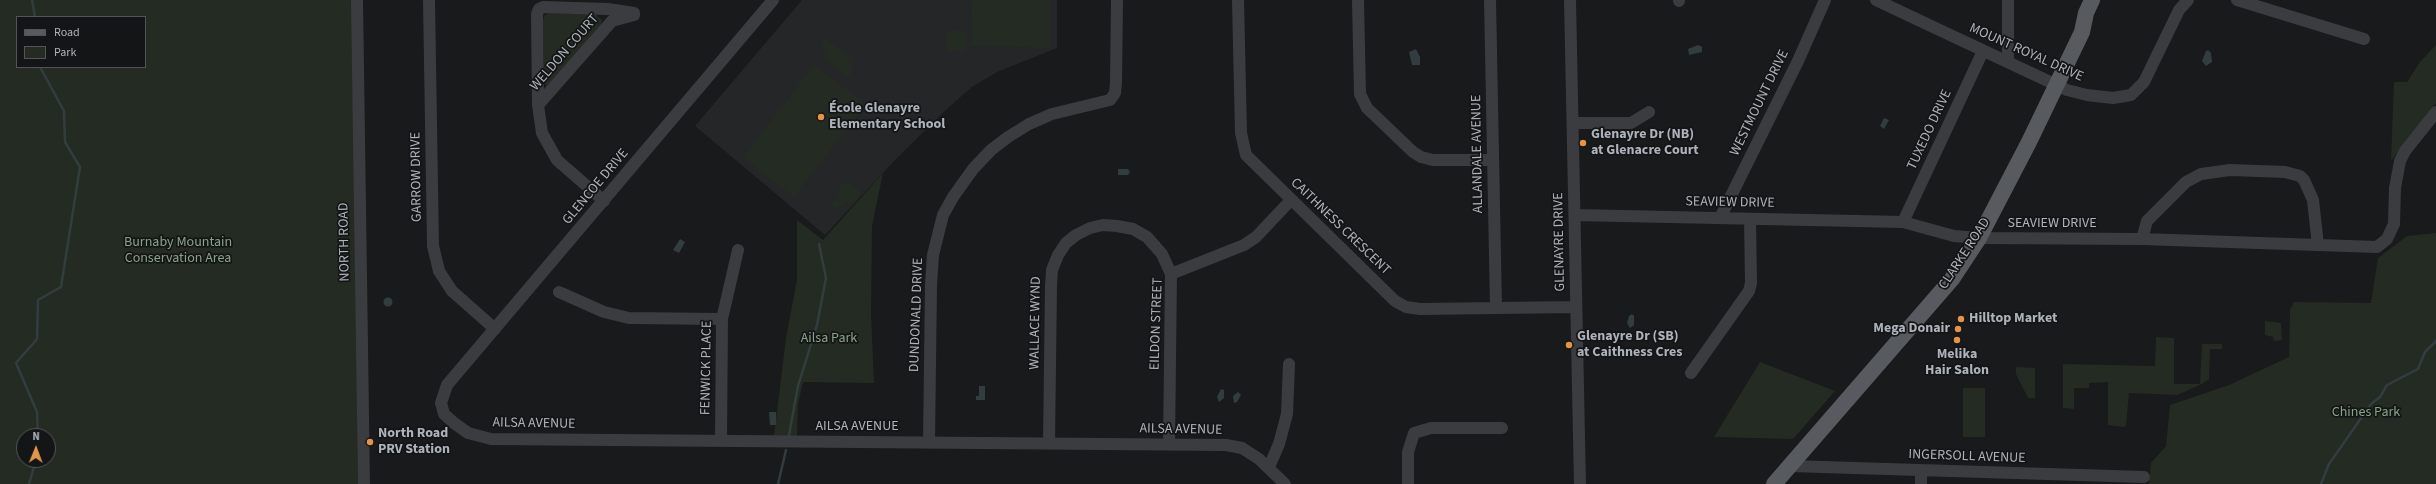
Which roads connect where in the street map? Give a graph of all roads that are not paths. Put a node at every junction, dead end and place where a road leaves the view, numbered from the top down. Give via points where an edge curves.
1 (357, 0) edge
2 (429, 0) edge
3 (773, 0) edge
4 (1117, 0) edge
5 (1238, 0) edge
6 (1358, 0) edge
7 (1490, 0) edge
8 (1570, 0) edge
9 (1825, 0) edge
10 (1876, 0) edge
11 (2008, 0) edge
12 (2092, 0) edge
13 (2104, 0) edge
14 (2188, 0) edge
15 (2237, 0) edge
16 (2082, 32) junction
17 (2364, 39) dead end
18 (1984, 51) junction
19 (2008, 62) junction
20 (2057, 85) junction
21 (538, 105) junction
22 (1649, 112) dead end
23 (2436, 112) edge
24 (1573, 123) junction
25 (1493, 160) junction
26 (1290, 200) junction
27 (604, 201) junction
28 (1575, 215) junction
29 (1720, 218) junction
30 (1750, 219) junction
31 (1903, 222) junction
32 (1979, 238) junction
33 (2142, 239) junction
34 (2318, 245) junction
35 (738, 250) dead end
36 (1171, 274) junction
37 (558, 292) dead end
38 (1496, 307) junction
39 (1576, 307) junction
40 (722, 319) junction
41 (495, 329) junction
42 (1289, 364) dead end
43 (1691, 373) dead end
44 (442, 394) joint
45 (1502, 428) dead end
46 (721, 441) junction
47 (929, 442) junction
48 (1049, 443) junction
49 (1169, 445) junction
50 (1790, 466) junction
51 (1269, 467) junction
52 (1921, 471) junction
53 (2144, 477) dead end
54 (364, 484) edge
55 (1285, 484) edge
56 (1408, 484) edge
57 (1580, 484) edge
58 (1774, 484) edge
59 (1921, 484) edge

1 - 54 street, NORTH ROAD
2 - 41 street, GARROW DRIVE via 433,246 439,271 452,291
3 - 27 street, GLENCOE DRIVE
4 - 47 street, DUNDONALD DRIVE via 1116,82 1110,100 1052,114 1008,137 973,168 943,215 933,256 931,285
5 - 26 street, CAITHNESS CRESCENT via 1242,144 1249,159
6 - 25 street via 1360,94 1367,108 1412,152 1427,160
7 - 25 street, ALLANDALE AVENUE
8 - 24 street, GLENAYRE DRIVE
9 - 29 street, WESTMOUNT DRIVE via 1798,61
10 - 18 street, MOUNT ROYAL DRIVE
11 - 19 street
12 - 16 main road, CLARKE ROAD
13 - 16 main road, CLARKE ROAD via 2096,17
14 - 20 street, MOUNT ROYAL DRIVE via 2179,10 2144,82 2131,95 2113,98 2087,95
15 - 17 street
16 - 20 main road, CLARKE ROAD
18 - 19 street, MOUNT ROYAL DRIVE
18 - 31 street, TUXEDO DRIVE
19 - 20 street, MOUNT ROYAL DRIVE
20 - 32 main road, CLARKE ROAD
21 - 21 street, WELDON COURT via 539,9 608,9 634,13 612,21
21 - 27 street, WELDON COURT via 542,133 554,156
22 - 24 street via 1632,123
23 - 34 street, SEAVIEW DRIVE via 2400,161 2395,188 2394,224 2384,243 2370,247
24 - 28 street, GLENAYRE DRIVE
25 - 38 street, ALLANDALE AVENUE
26 - 36 street, EILDON STREET via 1244,245
26 - 38 street, CAITHNESS CRESCENT via 1395,301 1406,308
27 - 41 street, GLENCOE DRIVE
28 - 29 street, SEAVIEW DRIVE
28 - 39 street, GLENAYRE DRIVE
29 - 30 street, SEAVIEW DRIVE
30 - 31 street, SEAVIEW DRIVE
30 - 43 street via 1750,291
31 - 32 street, SEAVIEW DRIVE via 1954,236
32 - 33 street, SEAVIEW DRIVE
32 - 50 main road, CLARKE ROAD via 1952,279
33 - 34 street, SEAVIEW DRIVE
33 - 34 street via 2147,221 2186,182 2209,172 2238,170 2286,172 2300,176 2313,200
35 - 40 street, FENWICK PLACE
36 - 48 street, WALLACE WYND via 1162,254 1148,238 1133,229 1117,226 1103,225 1090,228 1066,244 1058,255 1052,270 1051,286
36 - 49 street, EILDON STREET
37 - 40 street via 604,312 629,318
38 - 39 street, CAITHNESS CRESCENT
39 - 57 street, GLENAYRE DRIVE
40 - 46 street, FENWICK PLACE
41 - 44 street, GLENCOE DRIVE
42 - 51 street via 1287,414 1279,444
44 - 46 street, AILSA AVENUE via 444,414 468,433 479,437
45 - 56 street via 1432,428 1414,433 1408,452
46 - 47 street, AILSA AVENUE
47 - 48 street, AILSA AVENUE
48 - 49 street, AILSA AVENUE
49 - 51 street, AILSA AVENUE via 1242,448
50 - 52 street, INGERSOLL AVENUE
50 - 58 main road, CLARKE ROAD
51 - 55 street, AILSA AVENUE
52 - 53 street, INGERSOLL AVENUE
52 - 59 street

